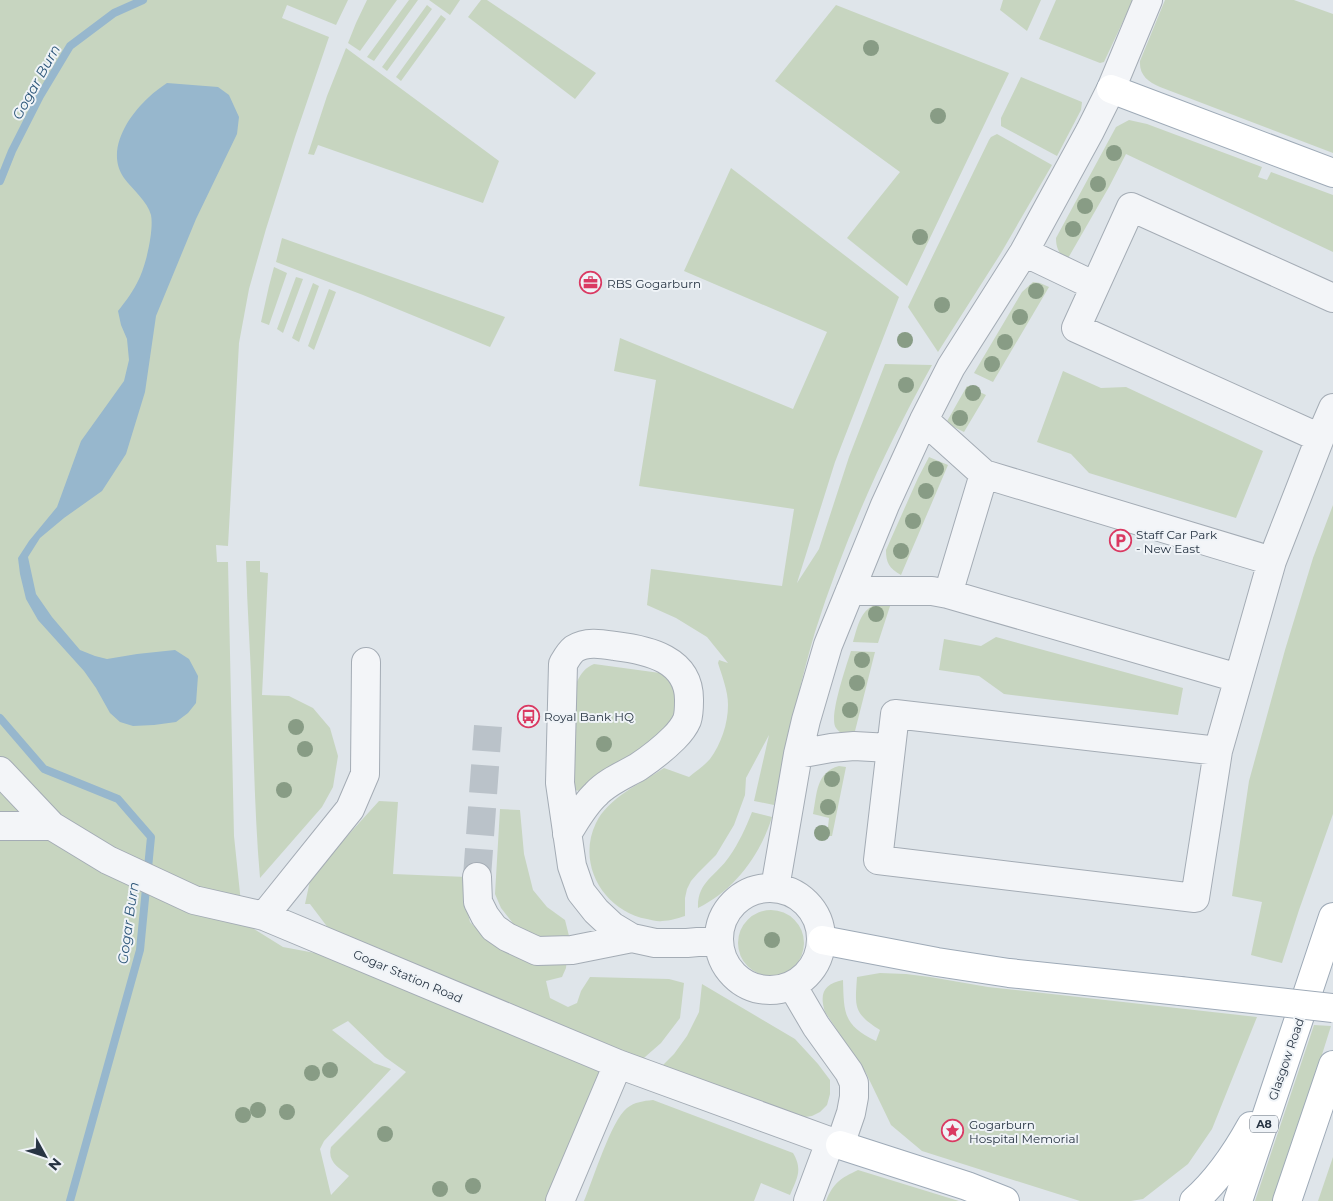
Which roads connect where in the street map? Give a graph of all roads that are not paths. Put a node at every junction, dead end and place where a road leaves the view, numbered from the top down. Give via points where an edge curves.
1 (1148, 0) edge
2 (1111, 89) junction
3 (1333, 173) edge
4 (1024, 252) junction
5 (1094, 286) junction
6 (1333, 298) edge
7 (1333, 408) edge
8 (924, 420) junction
9 (1320, 438) junction
10 (984, 474) junction
11 (1272, 561) junction
12 (850, 591) junction
13 (948, 594) junction
14 (366, 662) dead end
15 (1238, 678) junction
16 (890, 748) junction
17 (1218, 751) junction
18 (798, 754) junction
19 (0, 771) edge
20 (0, 826) edge
21 (52, 826) junction
22 (567, 834) junction
23 (477, 877) tunnel mouth
24 (775, 888) junction
25 (264, 916) junction
26 (1333, 917) edge
27 (632, 938) junction
28 (719, 940) junction
29 (822, 940) junction
30 (792, 985) junction
31 (1333, 1008) edge
32 (1290, 1046) junction
33 (618, 1064) junction
34 (1333, 1065) edge
35 (835, 1143) junction
36 (560, 1201) edge
37 (808, 1201) edge
38 (1005, 1201) edge
39 (1194, 1201) edge
40 (1238, 1201) edge
41 (1287, 1201) edge

1 - 2 street
2 - 3 main road
2 - 4 street
4 - 5 street
4 - 8 street via 951,367
5 - 6 street via 1131,207
5 - 9 street via 1076,328
7 - 9 street
8 - 10 street
8 - 12 street
9 - 11 street
10 - 11 street
10 - 13 street
11 - 15 street
12 - 13 street via 932,590
12 - 18 street via 828,645
13 - 15 street
14 - 25 street via 365,774 350,809
15 - 17 street
16 - 17 street via 895,714
16 - 17 street via 878,860 1195,898
16 - 18 street via 854,746
18 - 24 street
19 - 21 street, Gogar Station Road
20 - 21 street
21 - 25 street, Gogar Station Road via 108,860 194,900
22 - 22 street via 560,783 563,664 574,649 593,643 637,649 663,657 681,672 690,692 687,720 680,732 662,749 597,793
22 - 27 street via 580,892 612,926
23 - 27 street via 478,902 494,928 507,938 537,951 572,950
24 - 28 street via 751,892 731,905 723,919
24 - 29 street via 790,891 814,911
25 - 33 street, Gogar Station Road
26 - 32 main road, Glasgow Road / A8
27 - 28 street via 655,943
28 - 30 street via 724,961 742,981 766,990
29 - 30 street via 813,967
29 - 31 main road, bridge via 1009,973
30 - 35 street via 854,1082 851,1113
32 - 39 main road via 1264,1103 1234,1156
32 - 40 main road, Glasgow Road / A8
33 - 35 street, Gogar Station Road
33 - 36 street
34 - 41 main road
35 - 37 street
35 - 38 main road

